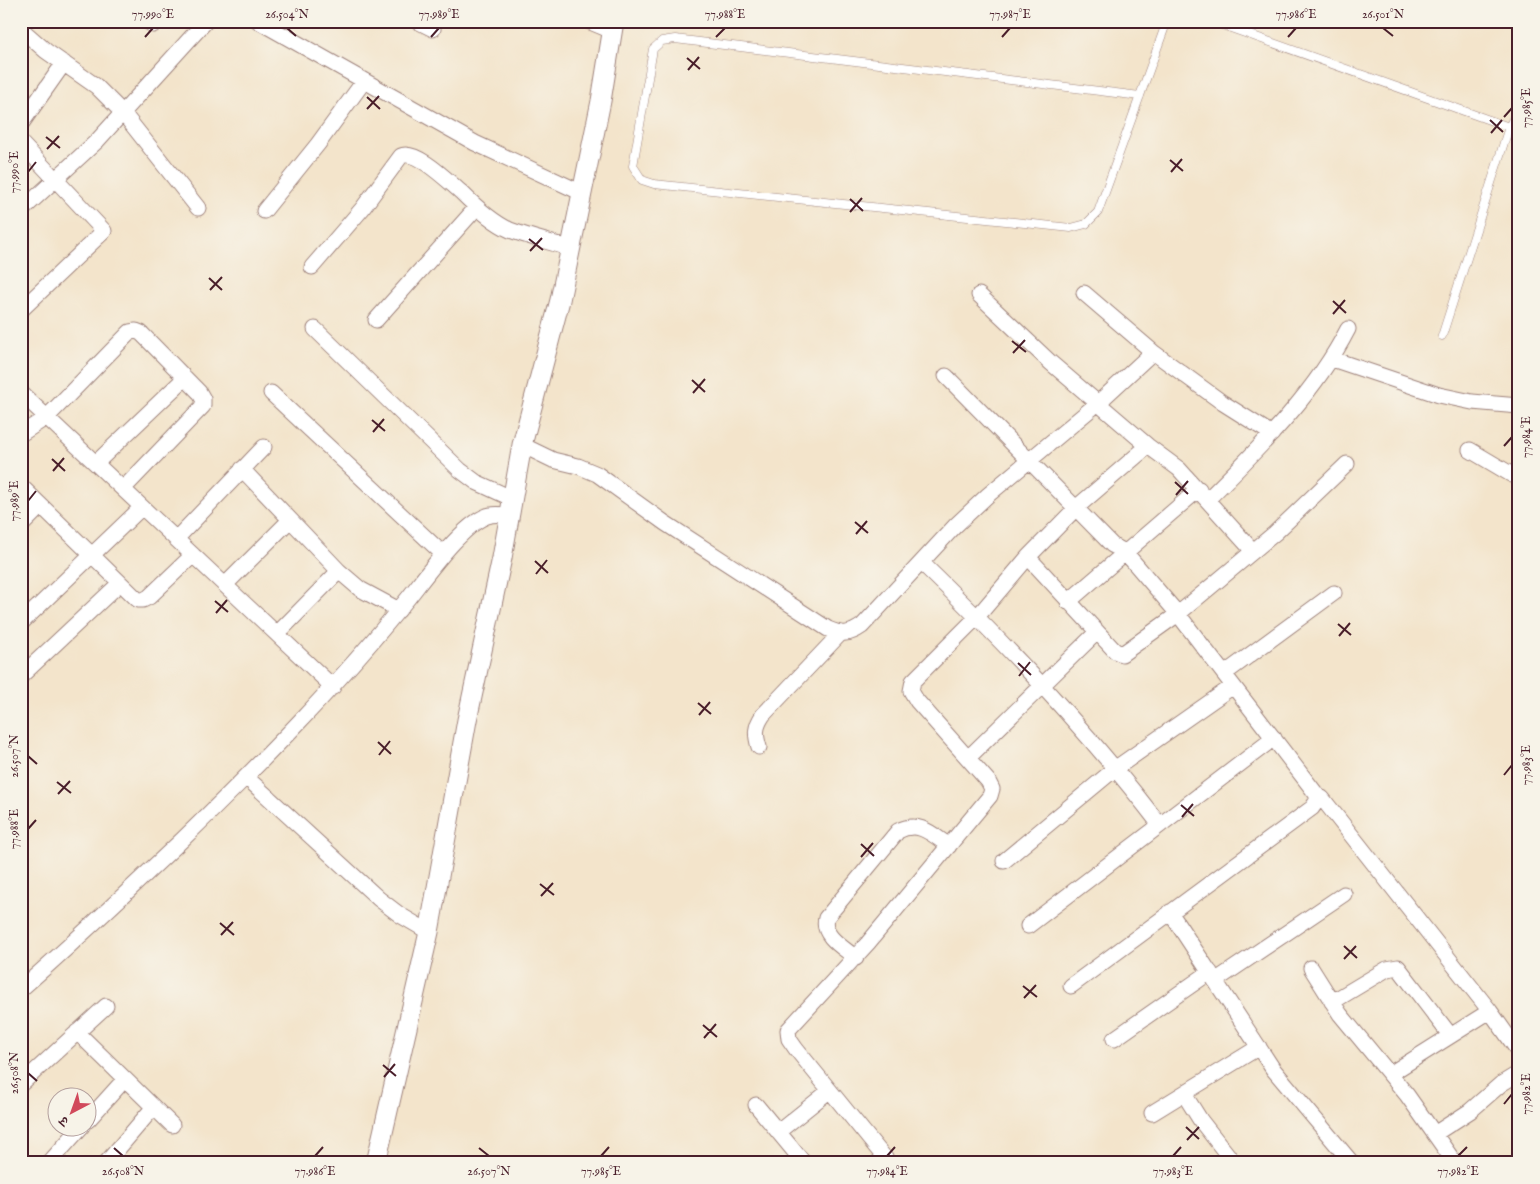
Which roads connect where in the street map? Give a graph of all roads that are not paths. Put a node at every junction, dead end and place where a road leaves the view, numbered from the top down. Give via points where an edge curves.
1 (206, 21) edge
2 (258, 21) edge
3 (417, 21) edge
4 (588, 21) edge
5 (1167, 21) edge
6 (1211, 21) edge
7 (613, 26) edge
8 (21, 29) edge
9 (433, 29) dead end
10 (64, 63) junction
11 (364, 81) junction
12 (1140, 96) junction
13 (1519, 108) edge
14 (123, 113) junction
15 (21, 124) edge
16 (1509, 127) junction
17 (21, 143) edge
18 (55, 180) junction
19 (580, 192) junction
20 (477, 207) junction
21 (198, 208) dead end
22 (21, 211) edge
23 (264, 211) dead end
24 (569, 248) junction
25 (312, 267) dead end
26 (1084, 293) dead end
27 (979, 295) dead end
28 (21, 310) edge
29 (376, 320) dead end
30 (315, 329) dead end
31 (1348, 329) dead end
32 (1442, 336) dead end
33 (1153, 352) junction
34 (1332, 359) junction
35 (946, 376) dead end
36 (185, 378) junction
37 (21, 393) edge
38 (271, 393) dead end
39 (1098, 403) junction
40 (1519, 406) edge
41 (46, 416) junction
42 (21, 434) edge
43 (1272, 434) junction
44 (522, 444) junction
45 (1148, 446) junction
46 (264, 447) dead end
47 (1470, 450) dead end
48 (1028, 462) junction
49 (96, 463) junction
50 (1347, 464) dead end
51 (242, 470) junction
52 (1519, 478) edge
53 (21, 486) edge
54 (123, 489) junction
55 (1203, 494) junction
56 (42, 506) junction
57 (142, 507) junction
58 (511, 507) junction
59 (1077, 508) junction
60 (290, 520) junction
61 (21, 526) edge
62 (176, 539) junction
63 (1253, 551) junction
64 (1125, 552) junction
65 (444, 554) junction
66 (193, 555) junction
67 (91, 556) junction
68 (1028, 557) junction
69 (922, 563) junction
70 (339, 571) junction
71 (120, 584) junction
72 (225, 585) junction
73 (1334, 593) dead end
74 (1068, 602) junction
75 (399, 610) junction
76 (1178, 614) junction
77 (977, 617) junction
78 (21, 623) edge
79 (1097, 632) junction
80 (277, 634) junction
81 (840, 634) junction
82 (1224, 674) junction
83 (21, 676) edge
84 (1041, 685) junction
85 (1233, 686) junction
86 (333, 687) junction
87 (1274, 738) junction
88 (759, 747) dead end
89 (968, 758) junction
90 (1116, 768) junction
91 (246, 777) junction
92 (1322, 798) dead end
93 (1160, 825) junction
94 (949, 846) junction
95 (1004, 861) dead end
96 (1344, 894) dead end
97 (1170, 912) junction
98 (1028, 926) dead end
99 (429, 932) junction
100 (856, 958) junction
101 (1311, 968) dead end
102 (1212, 977) junction
103 (1071, 986) dead end
104 (21, 989) edge
105 (1332, 1002) junction
106 (106, 1006) dead end
107 (1490, 1011) junction
108 (77, 1032) junction
109 (1450, 1035) junction
110 (1114, 1039) dead end
111 (1259, 1047) junction
112 (1519, 1052) edge
113 (1519, 1073) edge
114 (1390, 1074) junction
115 (125, 1079) junction
116 (21, 1084) edge
117 (829, 1091) junction
118 (1184, 1094) junction
119 (756, 1105) dead end
120 (154, 1108) junction
121 (98, 1109) edge
122 (1152, 1113) dead end
123 (172, 1125) dead end
124 (778, 1132) junction
125 (1436, 1134) junction
126 (73, 1136) edge
127 (49, 1163) edge
128 (106, 1163) edge
129 (376, 1163) edge
130 (804, 1163) edge
131 (889, 1163) edge
132 (1234, 1163) edge
133 (1352, 1163) edge
134 (1455, 1163) edge

1 - 14 street
2 - 11 street
3 - 9 street
4 - 7 street
5 - 12 lane
6 - 16 lane
7 - 19 street via 601,101
8 - 10 street
10 - 14 street via 96,86
10 - 15 street
11 - 19 street via 475,143
11 - 23 street
12 - 12 lane via 674,39 662,41 653,49 633,166 642,180 654,184 1071,228 1086,224 1098,212
13 - 16 lane
14 - 18 street
14 - 21 street
16 - 32 lane
17 - 18 street
18 - 22 street
18 - 28 street via 104,232
19 - 24 street
20 - 24 street via 509,229
20 - 25 street via 431,168 407,153 401,156 362,209
20 - 29 street
24 - 44 street via 560,300
26 - 33 street
27 - 39 street
30 - 58 street via 460,470
31 - 34 street
33 - 39 street
33 - 43 street
34 - 40 street via 1439,395
34 - 43 street
35 - 48 street
36 - 41 street via 142,333 136,331 125,337
36 - 49 street
36 - 54 street via 199,392 203,406
37 - 41 street
38 - 65 street
39 - 45 street
39 - 48 street
41 - 42 street
41 - 49 street
43 - 55 street
44 - 58 street
44 - 81 street via 553,460 597,474 666,523
45 - 55 street via 1179,469
45 - 59 street
46 - 51 street
47 - 52 street
48 - 59 street
48 - 69 street via 955,526
49 - 54 street
50 - 63 street via 1301,510
51 - 60 street
51 - 62 street
53 - 56 street
54 - 57 street
55 - 63 street
55 - 64 street
56 - 61 street
56 - 67 street
57 - 62 street
57 - 67 street
58 - 65 street via 479,519
58 - 99 street via 467,720
59 - 64 street via 1112,545
59 - 68 street
60 - 70 street
60 - 72 street
62 - 66 street
63 - 76 street
64 - 74 street
64 - 76 street
65 - 75 street
66 - 71 street via 143,600 138,600
66 - 72 street
67 - 71 street
67 - 78 street
68 - 74 street
68 - 77 street
69 - 77 street
69 - 81 street via 862,626 852,633
70 - 75 street via 360,589
70 - 80 street
71 - 83 street
72 - 80 street
73 - 82 street
74 - 79 street
75 - 86 street
76 - 79 street via 1122,654
76 - 82 street
77 - 84 street
77 - 89 street via 921,672 913,681 911,691
79 - 84 street
80 - 86 street
81 - 88 street via 763,715 757,724
82 - 85 street
84 - 89 street
84 - 90 street
85 - 87 street
85 - 90 street
86 - 91 street
87 - 93 street
87 - 97 street via 1317,795 1316,802
89 - 94 street via 992,789 990,796
90 - 93 street
90 - 95 street
91 - 99 street via 400,916
91 - 104 street
92 - 107 street
93 - 98 street
94 - 100 street
94 - 100 street via 920,826 907,826 898,831 826,918 827,934
96 - 102 street
97 - 102 street
97 - 103 street
99 - 129 street
100 - 117 street via 788,1030 796,1050
101 - 105 street
102 - 110 street
102 - 111 street
105 - 109 street via 1387,969 1398,967
105 - 114 street
106 - 108 street
107 - 109 street
107 - 112 street
108 - 115 street
108 - 116 street
109 - 114 street
111 - 118 street
111 - 133 street via 1273,1069
113 - 125 street
114 - 125 street
115 - 120 street
115 - 121 street
117 - 124 street
117 - 131 street
118 - 122 street
118 - 132 street via 1200,1121
119 - 124 street
120 - 123 street
120 - 128 street
124 - 130 street
125 - 134 street
126 - 127 street

